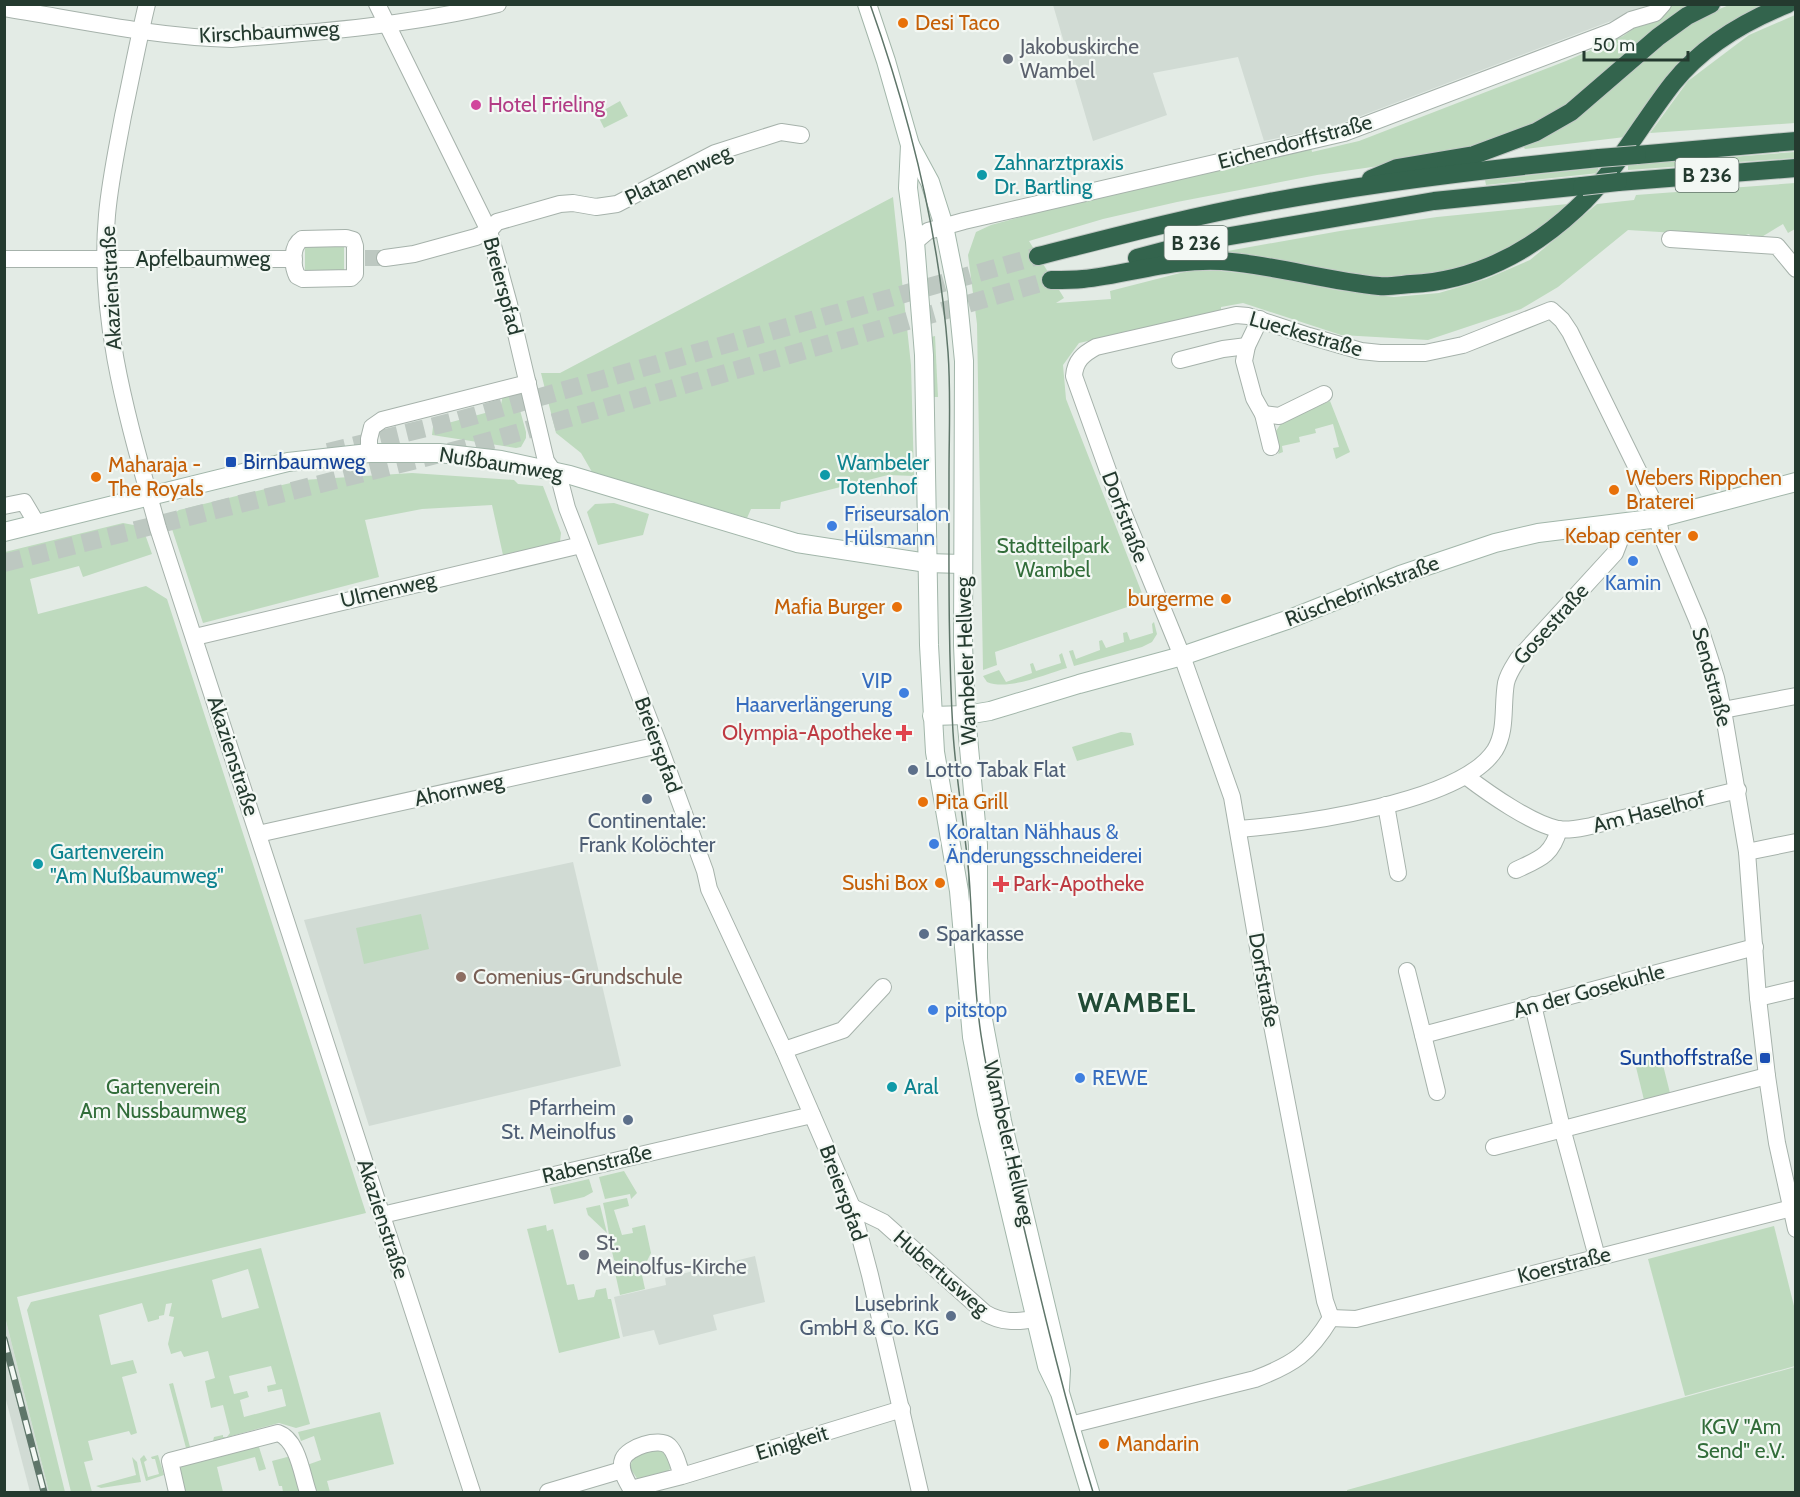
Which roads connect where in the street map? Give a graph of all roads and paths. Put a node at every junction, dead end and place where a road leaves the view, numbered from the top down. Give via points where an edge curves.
1 (147, 4) edge
2 (377, 4) edge
3 (498, 4) edge
4 (867, 4) edge
5 (1663, 4) edge
6 (1711, 4) edge
7 (1788, 4) edge
8 (4, 8) edge
9 (387, 24) junction
10 (141, 31) junction
11 (801, 135) dead end
12 (1796, 141) edge
13 (910, 145) junction
14 (1796, 168) edge
15 (1350, 188) junction
16 (944, 226) junction
17 (489, 231) junction
18 (1670, 239) dead end
19 (915, 242) junction
20 (1038, 256) tunnel mouth
21 (385, 258) tunnel mouth
22 (4, 259) edge
23 (106, 259) junction
24 (294, 259) junction
25 (1796, 269) edge
26 (1551, 310) joint
27 (1260, 320) junction
28 (1247, 346) junction
29 (1180, 360) dead end
30 (1074, 376) joint
31 (528, 382) junction
32 (1324, 394) dead end
33 (1263, 414) junction
34 (1271, 447) dead end
35 (369, 453) junction
36 (551, 471) junction
37 (1796, 482) edge
38 (150, 496) junction
39 (4, 506) edge
40 (1659, 518) junction
41 (37, 524) junction
42 (1619, 524) junction
43 (4, 532) edge
44 (581, 545) junction
45 (927, 563) junction
46 (962, 564) junction
47 (195, 637) junction
48 (1182, 656) junction
49 (1796, 696) edge
50 (1723, 710) junction
51 (966, 715) junction
52 (932, 716) junction
53 (659, 745) junction
54 (1467, 777) junction
55 (1738, 790) junction
56 (1386, 805) junction
57 (1239, 829) junction
58 (1559, 829) junction
59 (258, 834) junction
60 (1796, 842) edge
61 (1748, 852) junction
62 (1516, 870) dead end
63 (1398, 873) dead end
64 (1755, 947) junction
65 (1407, 971) dead end
66 (883, 987) dead end
67 (1796, 989) edge
68 (1758, 998) junction
69 (1533, 1005) junction
70 (1423, 1035) junction
71 (784, 1050) junction
72 (1767, 1076) junction
73 (1437, 1092) dead end
74 (813, 1115) junction
75 (1562, 1128) junction
76 (1494, 1147) dead end
77 (852, 1207) junction
78 (1793, 1207) edge
79 (382, 1215) junction
80 (1796, 1229) edge
81 (1597, 1257) junction
82 (1331, 1318) junction
83 (1035, 1319) junction
84 (1060, 1393) junction
85 (902, 1409) junction
86 (1070, 1425) junction
87 (622, 1470) junction
88 (682, 1476) junction
89 (177, 1492) edge
90 (308, 1492) edge
91 (472, 1492) edge
92 (548, 1492) edge
93 (920, 1492) edge
94 (1090, 1492) edge

1 - 10 street, Akazienstraße
2 - 9 street, Breierspfad
3 - 9 street, Kirschbaumweg
4 - 13 main road, Wambeler Hellweg
5 - 16 street, Eichendorffstraße via 1655,13 1612,31 1344,133
6 - 15 highway via 1668,30 1571,112 1536,132 1474,155 1397,168
7 - 14 highway, B 236, bridge via 1727,35 1701,55 1674,82 1611,171 1578,207 1527,249 1485,269 1452,280 1382,286 1267,266 1194,261 1083,279 1051,280 1201,242 1434,201 1582,186 1618,182
8 - 10 street, Kirschbaumweg
9 - 10 street, Kirschbaumweg via 231,39
9 - 17 street, Breierspfad
10 - 23 street, Akazienstraße via 111,175
11 - 17 street, Platanenweg via 781,132 715,153 617,204 560,204 496,222
12 - 15 highway, B 236, bridge via 1470,171
13 - 16 main road, Wambeler Hellweg via 930,182
13 - 19 main road, Wambeler Hellweg via 908,188
15 - 20 highway, B 236 via 1152,227
16 - 19 street, Eichendorffstraße via 928,231
16 - 46 main road, Wambeler Hellweg via 957,291 964,361
17 - 21 street via 414,254
17 - 31 street, Breierspfad
18 - 25 street via 1777,246
19 - 45 main road, Wambeler Hellweg via 925,376
22 - 23 street, Apfelbaumweg
23 - 24 street, Apfelbaumweg
23 - 38 street, Akazienstraße via 115,361
24 - 24 street, Apfelbaumweg via 298,241 313,238 353,240 360,258 355,274 345,279 303,279 294,270
26 - 27 street, Lueckestraße via 1463,345 1425,353 1361,351
26 - 40 street, Sendstraße via 1570,332
27 - 28 street
27 - 30 street, Lueckestraße via 1248,315 1224,316 1096,347 1079,359
28 - 29 street
28 - 33 street via 1244,361 1250,387
30 - 48 street, Dorfstraße via 1121,507
31 - 35 street via 382,420 372,427
31 - 36 street, Breierspfad
32 - 33 street via 1279,416
33 - 34 street
35 - 36 main road, Nußbaumweg via 439,453
35 - 38 main road, Nußbaumweg via 288,462
36 - 44 street, Breierspfad via 560,481
36 - 45 main road, Nußbaumweg via 797,543
37 - 40 main road, Rüschebrinkstraße
38 - 41 main road, Nußbaumweg
38 - 47 street, Akazienstraße
39 - 41 street via 24,502
40 - 42 main road, Rüschebrinkstraße
40 - 50 street, Sendstraße via 1661,534 1698,622
41 - 43 main road, Nußbaumweg
42 - 48 main road, Rüschebrinkstraße via 1538,533 1495,543
42 - 54 street, Gosestraße via 1620,540 1615,553 1511,670 1506,682 1502,733 1496,748
44 - 47 street, Ulmenweg
44 - 53 street, Breierspfad
45 - 46 main road, Nußbaumweg
45 - 52 main road, Wambeler Hellweg
46 - 51 main road, Wambeler Hellweg
47 - 59 street, Akazienstraße
48 - 51 main road, Rüschebrinkstraße
48 - 57 street, Dorfstraße via 1223,768
49 - 50 street
50 - 55 street, Sendstraße
51 - 52 main road, Rüschebrinkstraße
51 - 84 main road, Wambeler Hellweg via 978,845 981,1009 1002,1121 1061,1370
52 - 83 main road, Wambeler Hellweg via 934,752 959,891 972,1037
53 - 59 street, Ahornweg
53 - 71 street, Breierspfad via 709,889
54 - 56 street, Gosestraße
54 - 58 street, Am Haselhof via 1492,797
55 - 58 street, Am Haselhof via 1592,826
55 - 61 street, Sendstraße
56 - 57 street, Gosestraße
56 - 63 street
57 - 82 street, Dorfstraße via 1266,994
58 - 62 street via 1551,850
59 - 79 street, Akazienstraße
60 - 61 street
61 - 64 street, Sendstraße
64 - 68 street, Sendstraße
64 - 69 street, An der Gosekuhle
65 - 70 street
66 - 71 street via 843,1030
67 - 68 street
68 - 72 street, Sendstraße
69 - 70 street, An der Gosekuhle
69 - 75 street
70 - 73 street
71 - 74 street, Breierspfad
72 - 75 street
72 - 78 street, Sendstraße via 1777,1143
74 - 77 street, Breierspfad
74 - 79 street, Rabenstraße
75 - 76 street
75 - 81 street
77 - 83 street, Hubertusweg via 883,1222 985,1313 1007,1322
77 - 85 street, Breierspfad
78 - 80 street, Sendstraße
78 - 81 street, Koerstraße
79 - 91 street, Akazienstraße
81 - 82 street, Koerstraße via 1356,1319
82 - 86 street via 1318,1340 1301,1357 1255,1379
83 - 84 main road, Wambeler Hellweg via 1047,1366
84 - 86 main road, Wambeler Hellweg
85 - 88 street, Einigkeit
85 - 93 street, Breierspfad
86 - 94 main road, Wambeler Hellweg
87 - 88 street, Einigkeit via 631,1490
87 - 88 street via 622,1461 632,1449 660,1442 673,1452
87 - 92 street
89 - 90 street via 170,1461 278,1433 293,1448

